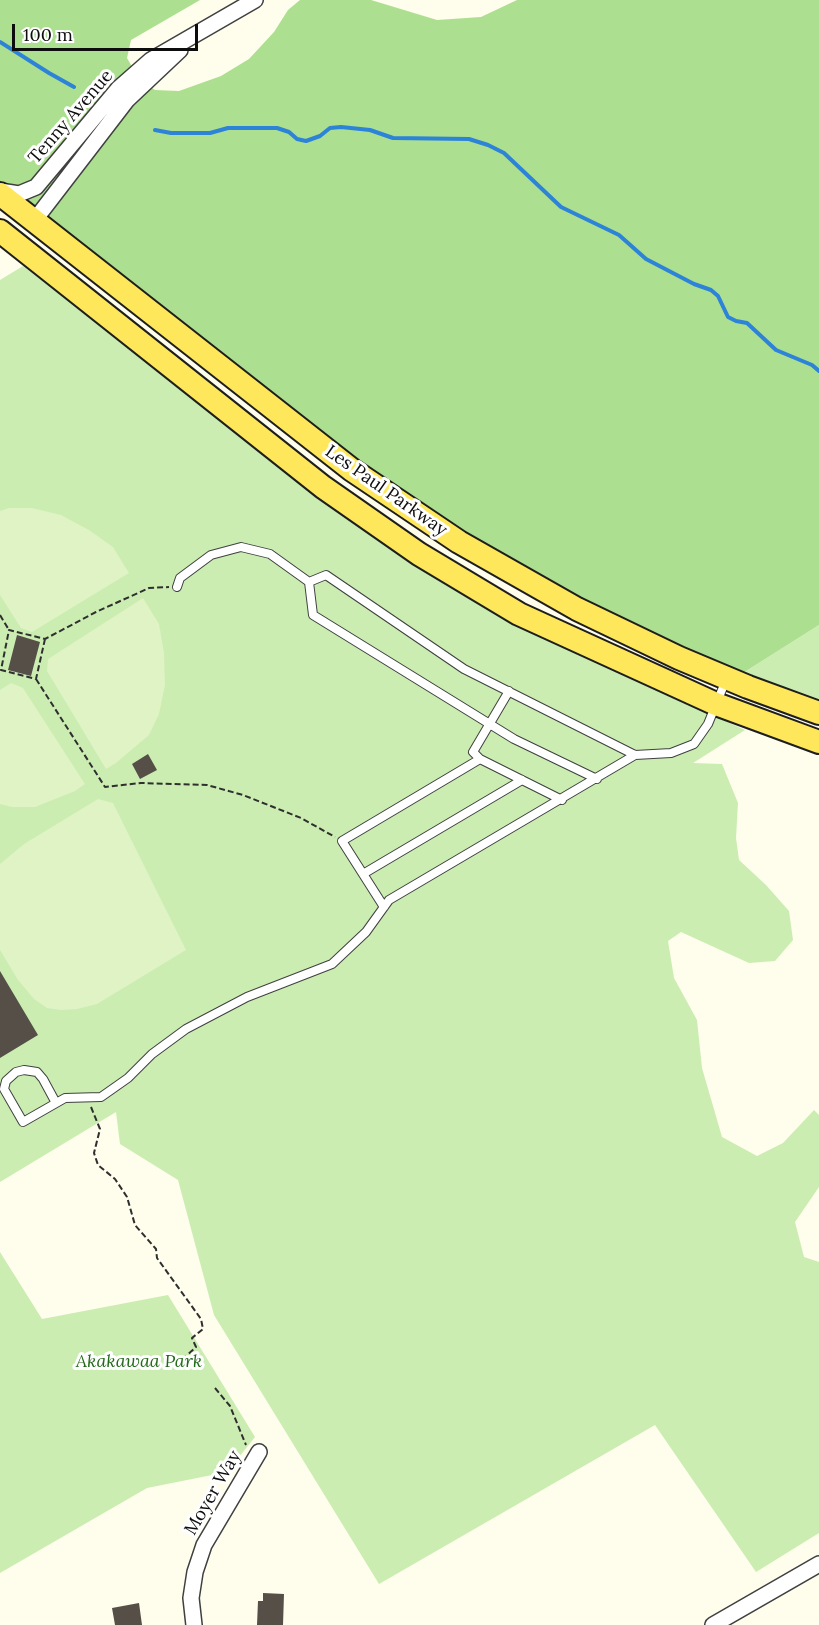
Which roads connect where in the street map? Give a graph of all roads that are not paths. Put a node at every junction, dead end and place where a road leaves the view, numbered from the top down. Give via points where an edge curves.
1 (255, 0) edge
2 (198, 34) junction
3 (0, 192) edge
4 (0, 216) edge
5 (34, 221) junction
6 (0, 231) edge
7 (309, 582) junction
8 (177, 587) road end
9 (727, 678) junction
10 (509, 691) junction
11 (716, 705) junction
12 (819, 713) edge
13 (490, 724) junction
14 (819, 742) edge
15 (635, 755) junction
16 (480, 759) junction
17 (597, 779) junction
18 (522, 780) junction
19 (562, 800) junction
20 (363, 874) junction
21 (384, 907) junction
22 (56, 1103) junction
23 (253, 1449) road end
24 (819, 1564) edge
25 (194, 1625) edge
26 (713, 1625) edge

1 - 2 street, Tenny Avenue
2 - 3 street, Tenny Avenue via 151,60 118,89 36,187 19,194
2 - 5 street, Tenny Avenue via 127,100
3 - 5 main road, Les Paul Parkway
4 - 5 main road via 16,227
5 - 9 main road, Les Paul Parkway via 352,470 459,542 577,609
6 - 11 main road, Les Paul Parkway via 323,487 419,554 519,614
7 - 8 lane via 270,554 242,547 211,555 180,578
7 - 10 lane via 326,575 464,669
7 - 13 lane via 313,615
9 - 11 lane
9 - 12 main road, Les Paul Parkway
10 - 13 lane
10 - 15 lane
11 - 14 main road, Les Paul Parkway
11 - 15 lane via 694,744 671,753
13 - 16 lane via 473,752
13 - 17 lane
15 - 17 lane
16 - 18 lane
16 - 20 lane via 342,841
17 - 19 lane
18 - 19 lane
18 - 20 lane
19 - 21 lane via 389,900
20 - 21 lane
21 - 22 lane via 366,932 332,964 247,998 186,1029 101,1096 65,1098
22 - 22 lane via 23,1122 4,1089 6,1081 16,1072 37,1072
23 - 25 street, Moyer Way via 204,1545 191,1598
24 - 26 street

